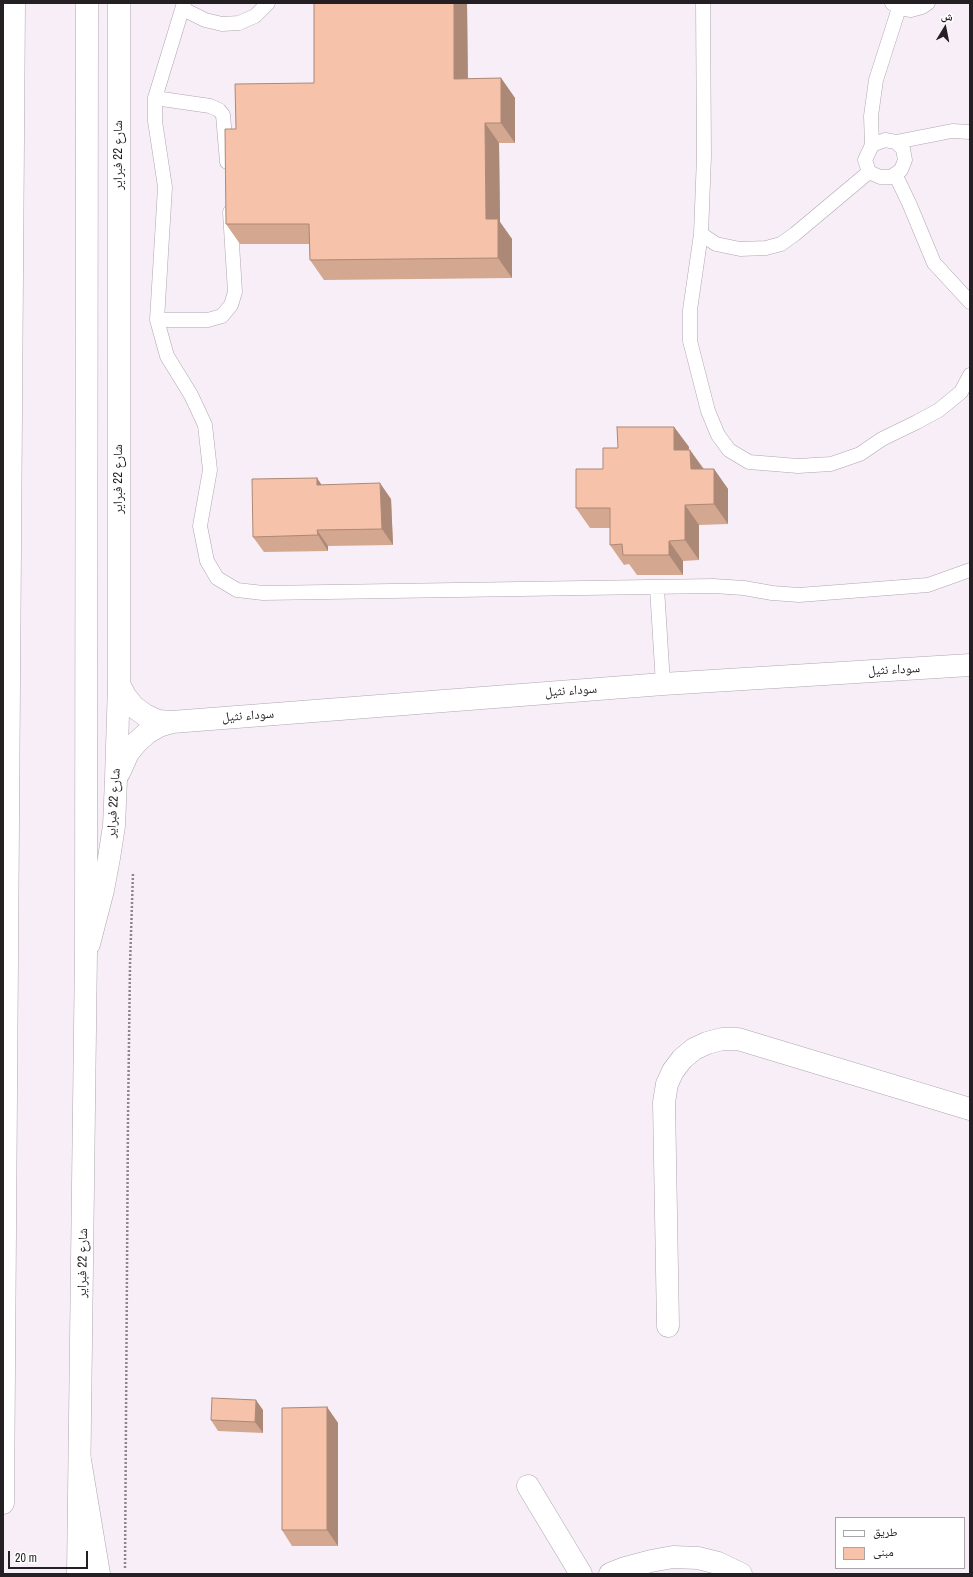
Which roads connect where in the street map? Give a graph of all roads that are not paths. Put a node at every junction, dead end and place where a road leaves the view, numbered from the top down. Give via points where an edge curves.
1 (14, 3) edge
2 (87, 3) edge
3 (119, 3) edge
4 (268, 3) edge
5 (703, 3) edge
6 (928, 3) edge
7 (896, 5) edge
8 (183, 6) edge
9 (155, 98) junction
10 (970, 132) edge
11 (896, 142) junction
12 (872, 145) junction
13 (869, 172) junction
14 (895, 174) junction
15 (228, 176) edge
16 (229, 199) edge
17 (701, 234) junction
18 (970, 302) edge
19 (157, 320) junction
20 (970, 375) edge
21 (970, 570) edge
22 (657, 588) junction
23 (970, 665) edge
24 (119, 684) junction
25 (663, 684) junction
26 (172, 722) junction
27 (116, 779) junction
28 (86, 951) junction
29 (970, 1108) edge
30 (668, 1326) dead end
31 (80, 1460) junction
32 (528, 1486) dead end
33 (3, 1503) edge
34 (78, 1574) edge
35 (99, 1574) edge
36 (581, 1574) edge
37 (610, 1574) edge
38 (741, 1574) edge

1 - 33 main road
2 - 28 main road, شارع 22 فبراير
3 - 24 main road, شارع 22 فبراير
4 - 8 lane via 255,16 239,23 228,24 205,20
5 - 17 lane via 704,156
6 - 7 lane via 911,10
7 - 12 lane via 876,80 871,116
8 - 9 lane
9 - 15 lane via 210,106 223,115
9 - 19 lane via 155,121 164,187
10 - 11 lane via 952,131
11 - 12 lane via 885,140
11 - 14 lane via 903,149 905,160 901,170
12 - 13 lane via 865,160
13 - 14 lane via 880,177 891,177
13 - 17 lane via 781,244 766,248 740,249 716,244
14 - 18 lane via 934,263
16 - 19 lane via 235,292 231,305 222,316 208,320
17 - 20 lane via 690,310 690,341 708,411 718,435 729,450 749,462 798,466 831,464 860,454 882,439 939,410 961,392
19 - 22 lane via 166,356 192,395 205,425 210,470 200,526 207,561 217,578 236,590 263,593
21 - 22 lane via 928,585 800,595 713,586
22 - 25 lane
23 - 25 main road, سوداء نثيل
24 - 26 main road, سوداء نثيل via 134,707 145,715 158,721
24 - 27 main road, شارع 22 فبراير
25 - 26 main road, سوداء نثيل
26 - 27 main road, سوداء نثيل via 159,726 137,742 128,753
27 - 28 main road, شارع 22 فبراير via 110,858
28 - 31 main road, شارع 22 فبراير
29 - 30 main road via 738,1039 722,1039 694,1049 673,1071 667,1084 664,1102
31 - 34 main road, شارع 22 فبراير
31 - 35 main road
32 - 36 main road
37 - 38 main road via 672,1557 698,1558

